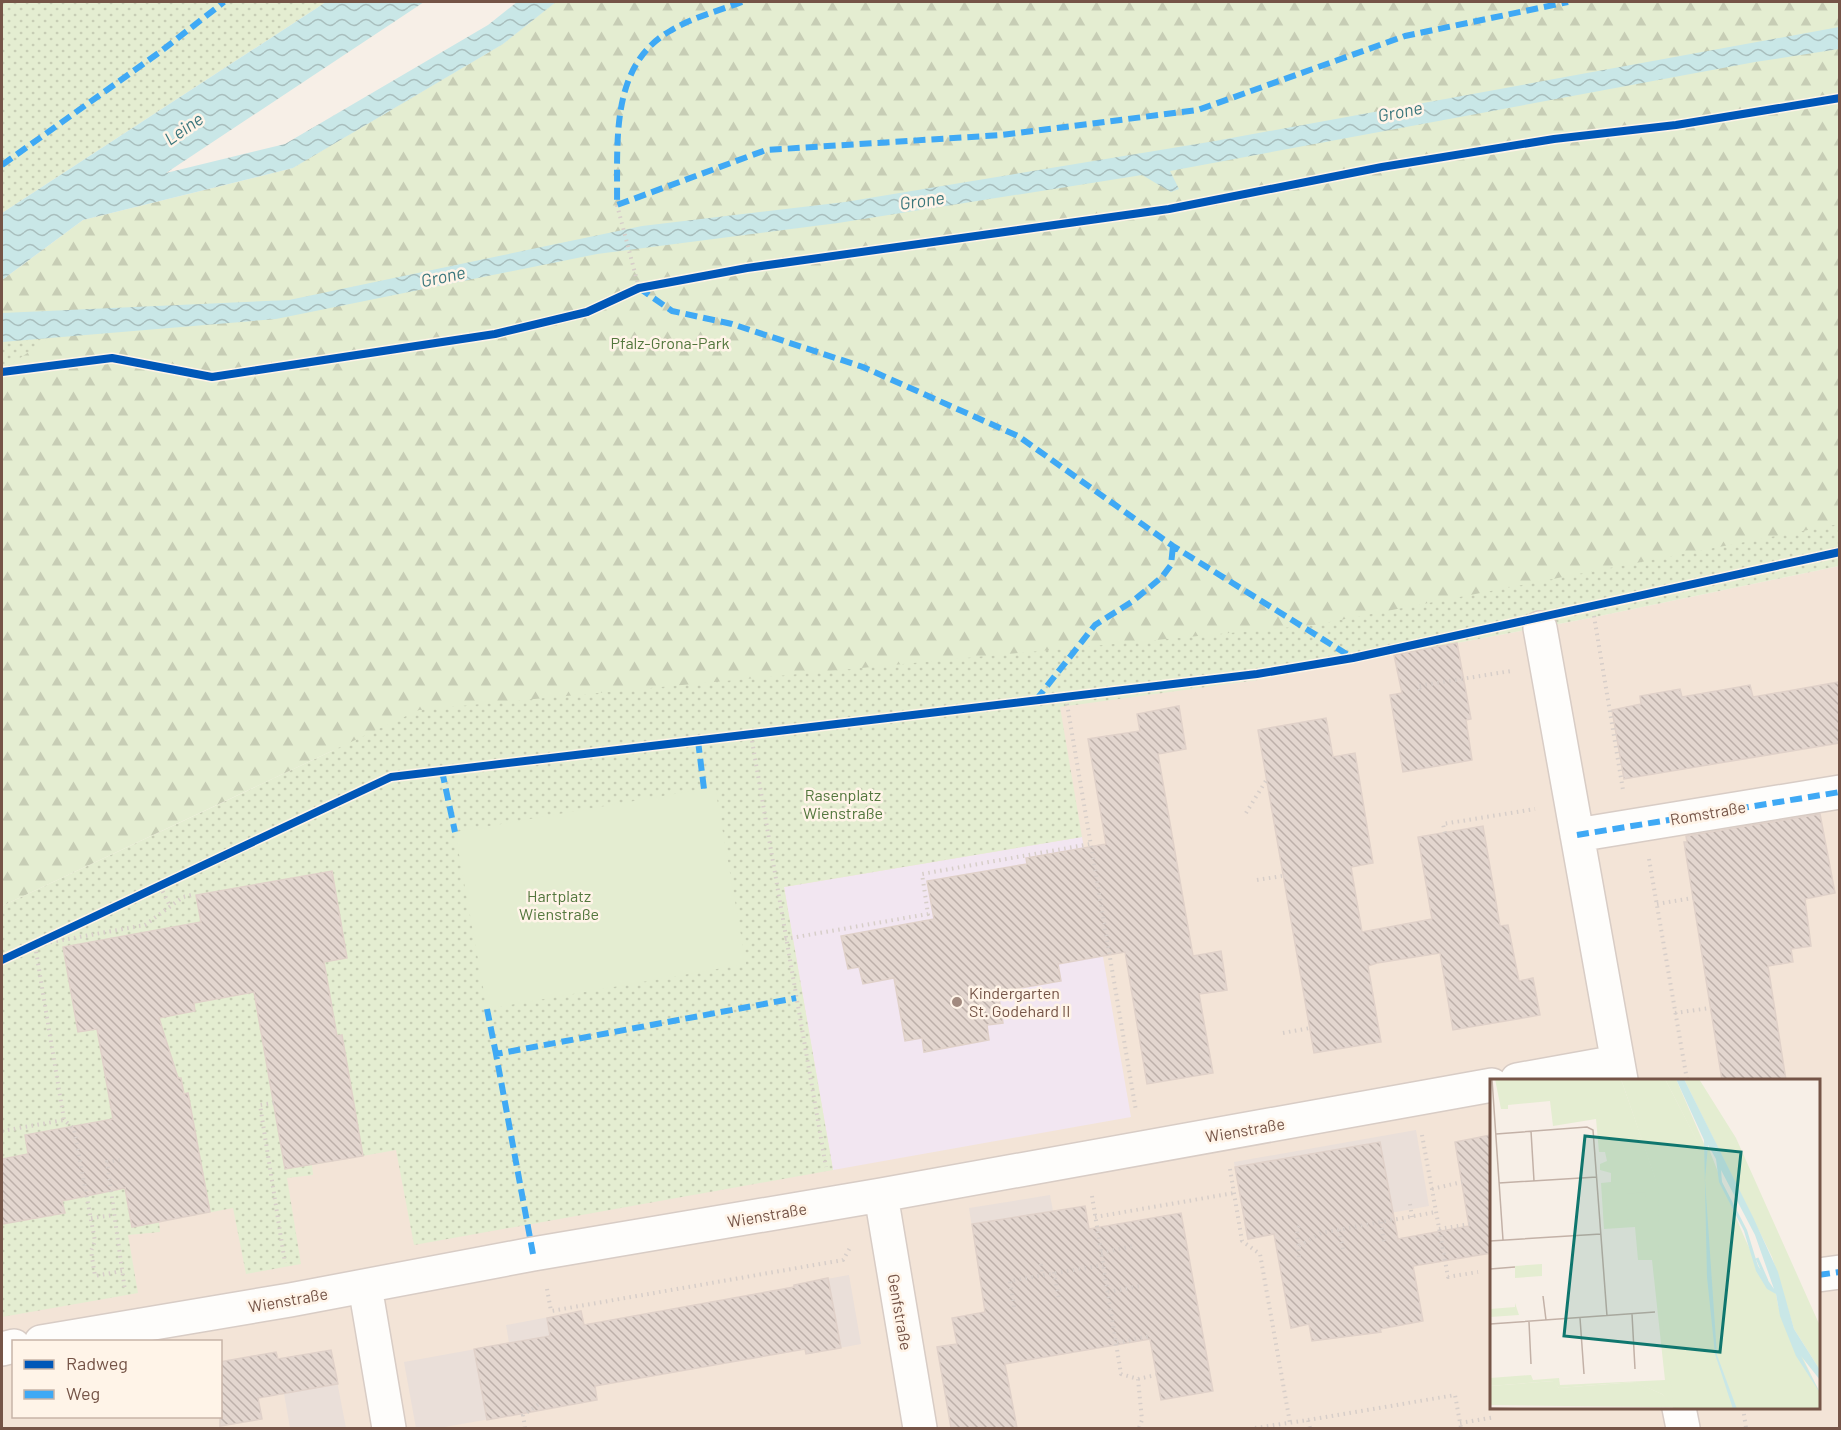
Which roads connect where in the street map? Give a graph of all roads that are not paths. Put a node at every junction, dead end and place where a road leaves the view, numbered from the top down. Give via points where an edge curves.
1 (1540, 627) road end
2 (1839, 792) edge
3 (1577, 835) junction
4 (1619, 1071) edge
5 (1528, 1079) edge
6 (1490, 1085) edge
7 (881, 1196) junction
8 (1839, 1272) edge
9 (1820, 1275) edge
10 (365, 1286) junction
11 (47, 1340) edge
12 (1679, 1409) edge
13 (389, 1428) edge
14 (920, 1428) edge
15 (1683, 1428) edge

1 - 3 street
2 - 3 street, Romstraße
3 - 4 street
4 - 5 street
6 - 7 street, Wienstraße
7 - 10 street, Wienstraße
7 - 14 street, Genfstraße
8 - 9 street
10 - 11 street, Wienstraße
10 - 13 street
12 - 15 street

